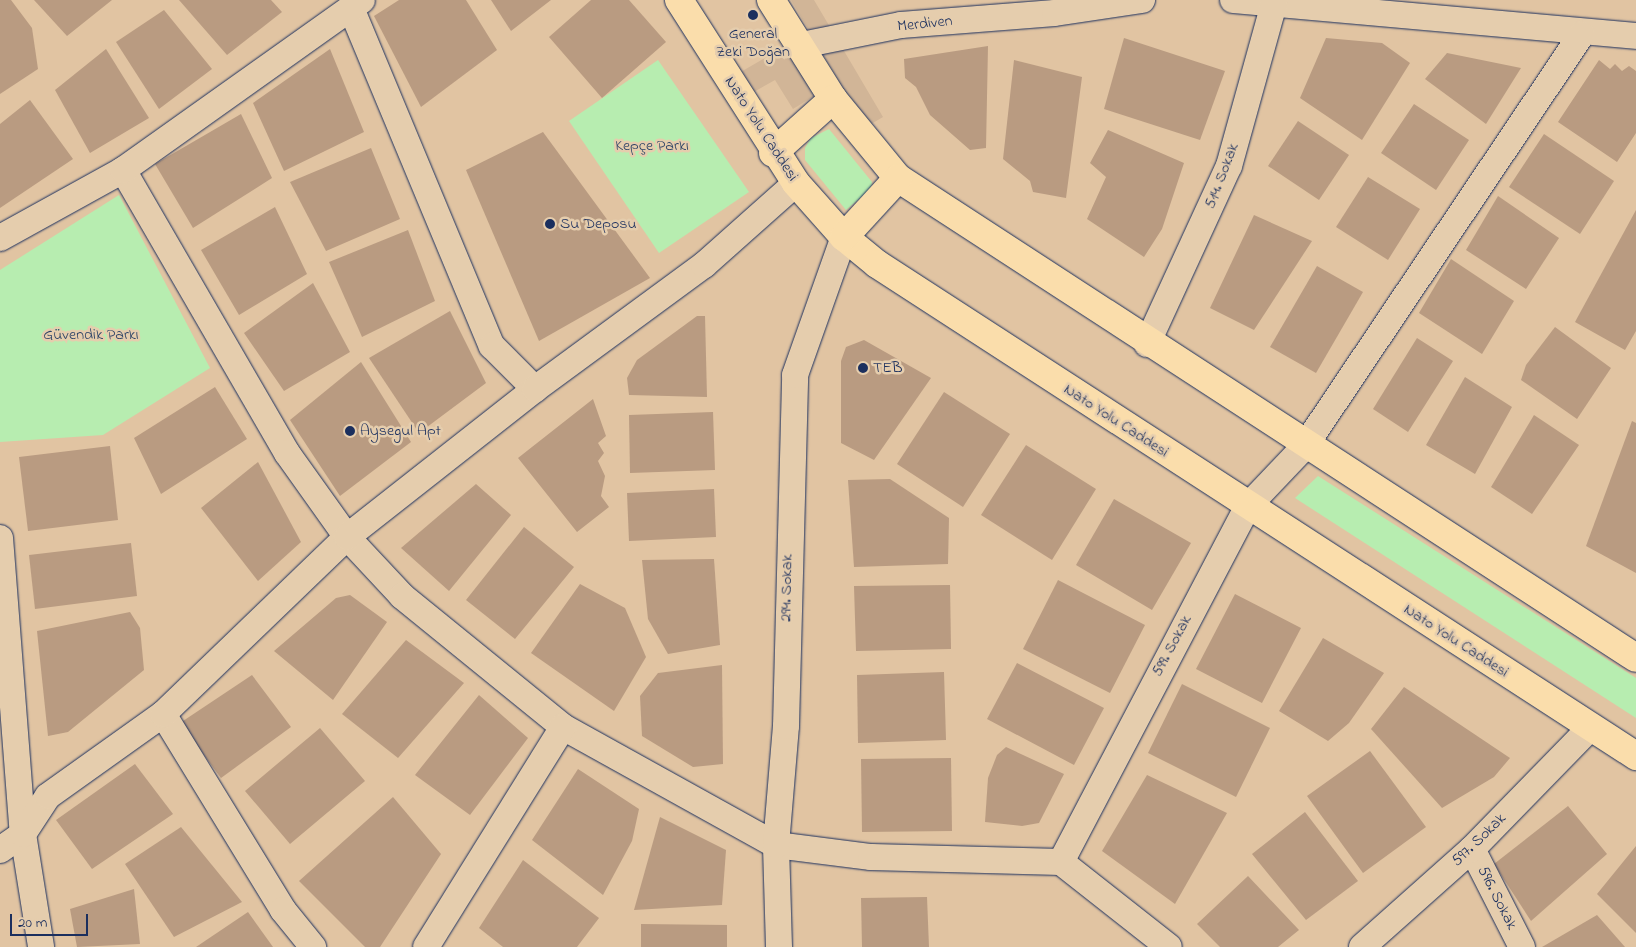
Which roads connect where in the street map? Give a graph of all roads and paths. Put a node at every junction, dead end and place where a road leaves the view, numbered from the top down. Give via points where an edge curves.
1 (679, 0) edge
2 (771, 0) edge
3 (1142, 0) edge
4 (1233, 0) edge
5 (1275, 1) edge
6 (356, 4) edge
7 (1582, 34) junction
8 (1636, 36) edge
9 (797, 46) junction
10 (833, 99) junction
11 (773, 153) junction
12 (123, 170) junction
13 (898, 178) junction
14 (796, 184) junction
15 (844, 237) junction
16 (0, 238) edge
17 (1147, 344) junction
18 (535, 389) junction
19 (1305, 446) junction
20 (1247, 507) junction
21 (0, 538) edge
22 (346, 538) junction
23 (3, 566) edge
24 (1636, 658) edge
25 (163, 714) junction
26 (563, 727) junction
27 (1590, 727) junction
28 (1636, 756) edge
29 (23, 834) junction
30 (776, 845) junction
31 (1472, 849) junction
32 (0, 850) edge
33 (1061, 862) junction
34 (41, 947) edge
35 (314, 947) edge
36 (426, 947) edge
37 (780, 947) edge
38 (1169, 947) edge
39 (1362, 947) edge
40 (1522, 947) edge

1 - 11 main road, Nato Yolu Caddesi
2 - 9 main road
3 - 9 street, Merdiven via 1055,13 901,25
4 - 5 street
5 - 7 street
5 - 17 street, 514. Sokak via 1229,166
6 - 12 street
6 - 18 street via 492,346
7 - 8 street
7 - 19 street, 599. Sokak
9 - 10 main road
10 - 11 main road
10 - 13 main road
11 - 14 main road, Nato Yolu Caddesi
12 - 16 street
12 - 22 street via 287,453
13 - 15 main road
13 - 17 main road
14 - 15 main road, Nato Yolu Caddesi
14 - 18 street via 704,265
15 - 20 main road, Nato Yolu Caddesi via 877,264
15 - 30 street, 294. Sokak via 795,375 786,726
17 - 19 main road
18 - 22 street
19 - 20 street, 599. Sokak
19 - 24 main road
20 - 27 main road, Nato Yolu Caddesi
20 - 33 street, 599. Sokak
21 - 23 street
22 - 25 street
22 - 26 street via 402,596
23 - 29 street
25 - 29 street via 48,796
25 - 35 street via 283,910
26 - 30 street
26 - 36 street
27 - 28 main road, Nato Yolu Caddesi
27 - 31 street, 597. Sokak
29 - 32 street
29 - 34 street
30 - 33 street via 871,857
30 - 37 street, 294. Sokak
31 - 39 street, 597. Sokak
31 - 40 street, 596. Sokak
33 - 38 street

